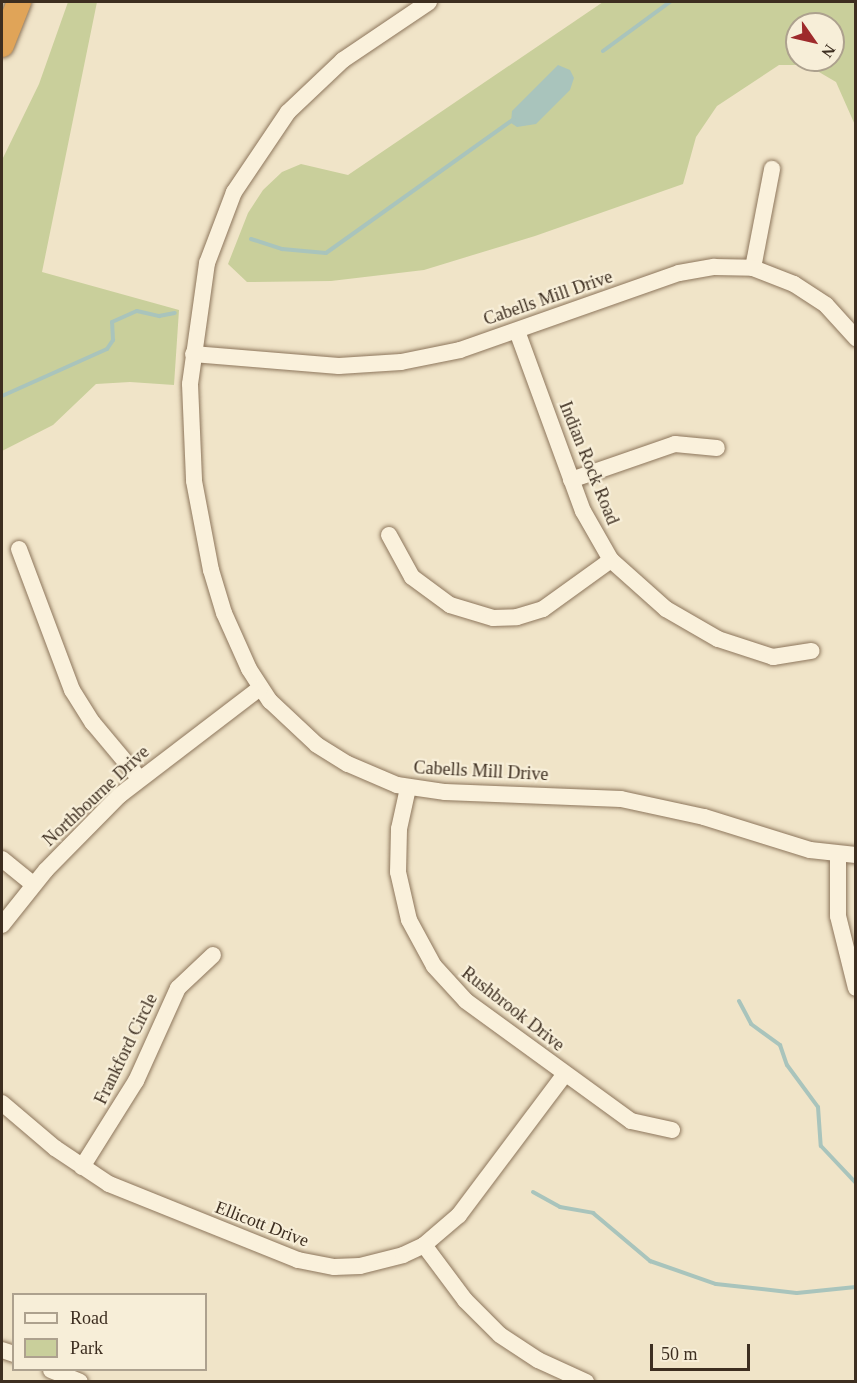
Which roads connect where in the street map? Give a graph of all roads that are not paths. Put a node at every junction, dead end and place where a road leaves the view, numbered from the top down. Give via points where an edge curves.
1 (19, 2) edge
2 (429, 2) edge
3 (2, 45) edge
4 (772, 169) dead end
5 (753, 268) junction
6 (517, 330) junction
7 (855, 338) edge
8 (193, 354) junction
9 (717, 448) dead end
10 (571, 480) junction
11 (389, 535) dead end
12 (19, 549) dead end
13 (611, 560) junction
14 (812, 651) dead end
15 (260, 688) junction
16 (139, 778) junction
17 (408, 788) junction
18 (838, 855) junction
19 (855, 855) edge
20 (2, 859) edge
21 (33, 884) junction
22 (2, 925) edge
23 (213, 955) dead end
24 (855, 988) edge
25 (565, 1074) junction
26 (2, 1103) edge
27 (672, 1130) dead end
28 (82, 1167) junction
29 (424, 1245) junction
30 (53, 1371) edge
31 (80, 1382) edge
32 (586, 1382) edge

1 - 3 highway
2 - 8 street, Cabells Mill Drive via 323,76 288,112 246,171 223,216 207,263
4 - 5 street
5 - 6 street, Cabells Mill Drive via 714,267 679,273
5 - 7 street, Cabells Mill Drive via 811,294
6 - 8 street, Cabells Mill Drive via 429,357 372,365
6 - 10 street, Indian Rock Road
8 - 15 street, Cabells Mill Drive via 190,432 200,523 225,613
9 - 10 street via 675,444
10 - 13 street, Indian Rock Road
11 - 13 street via 404,568 422,584 459,609 493,618 517,617 543,609
12 - 16 street via 72,690 93,723
13 - 14 street, Indian Rock Road via 666,609 718,639 773,657
15 - 16 street, Northbourne Drive
15 - 17 street, Cabells Mill Drive via 318,745 365,772
16 - 21 street, Northbourne Drive
17 - 18 street, Cabells Mill Drive via 621,800 694,815
17 - 25 street, Rushbrook Drive via 399,829 398,872 409,920 420,943 434,966 466,1001
18 - 19 street, Cabells Mill Drive
18 - 24 street via 838,916
20 - 21 street
21 - 22 street, Northbourne Drive
23 - 28 street, Frankford Circle via 178,988 136,1082
25 - 27 street, Rushbrook Drive via 631,1121
25 - 29 street, Ellicott Drive via 459,1215
26 - 28 street, Ellicott Drive
28 - 29 street, Ellicott Drive via 110,1184 312,1264 360,1266
29 - 32 street via 465,1300 501,1335 538,1360
30 - 31 street

